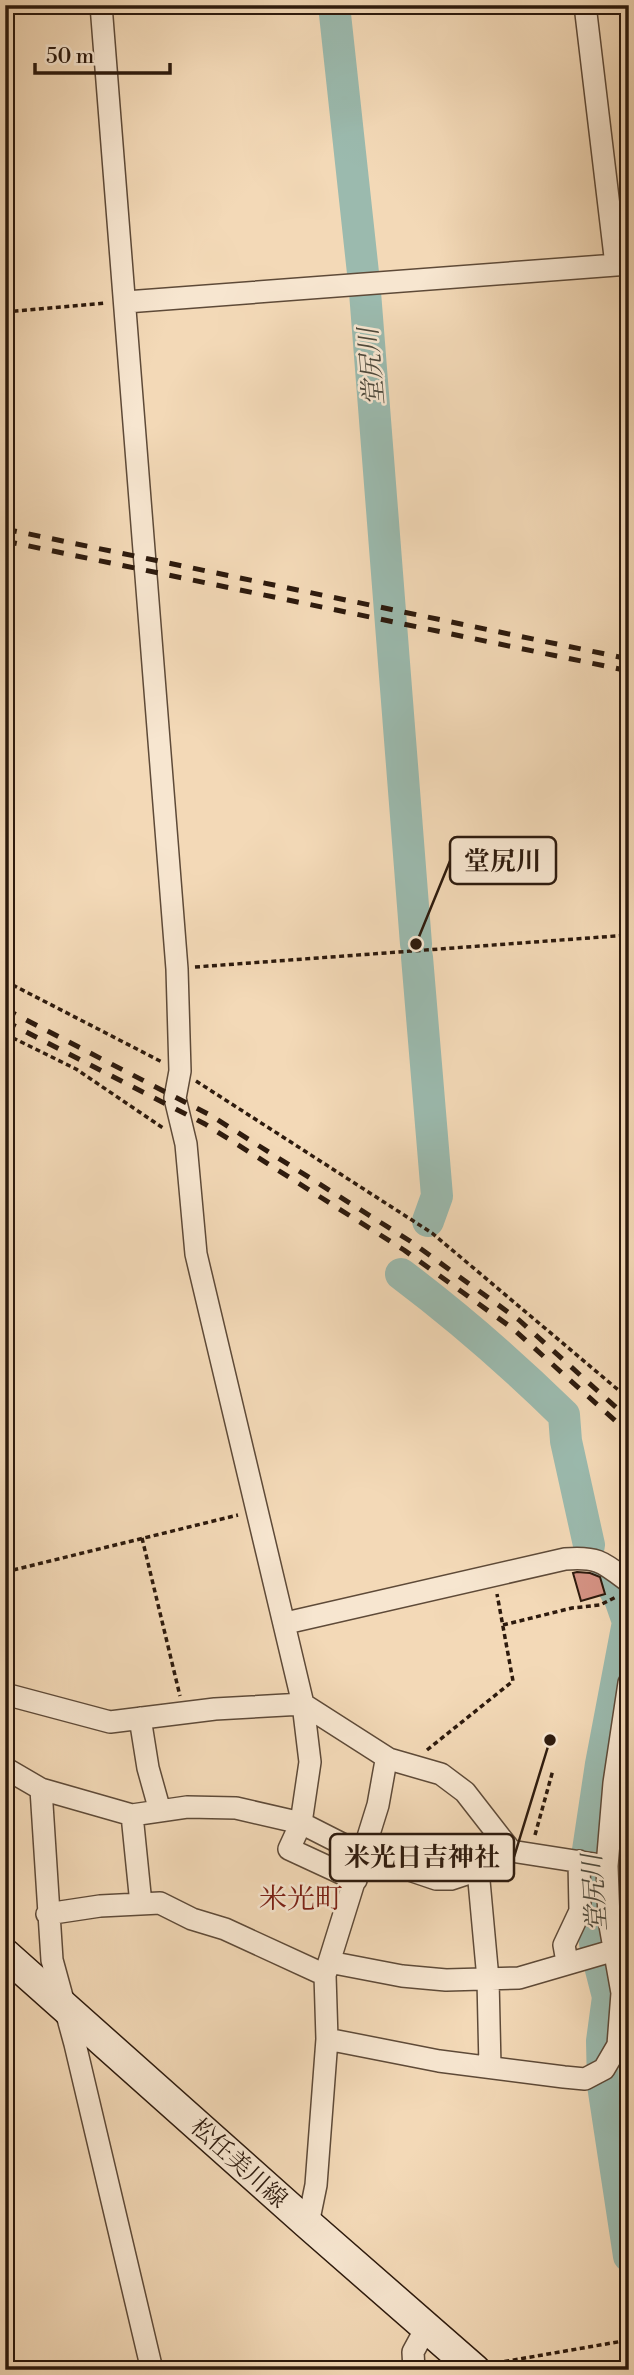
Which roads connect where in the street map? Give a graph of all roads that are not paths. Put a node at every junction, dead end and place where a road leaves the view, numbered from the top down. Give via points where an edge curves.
1 (101, 5) edge
2 (585, 5) edge
3 (622, 264) edge
4 (126, 302) junction
5 (629, 1582) edge
6 (286, 1623) junction
7 (629, 1683) edge
8 (5, 1694) edge
9 (303, 1704) junction
10 (140, 1718) junction
11 (399, 1762) junction
12 (5, 1768) edge
13 (41, 1789) junction
14 (160, 1811) junction
15 (132, 1815) junction
16 (301, 1823) junction
17 (520, 1852) junction
18 (362, 1854) junction
19 (601, 1862) edge
20 (478, 1870) junction
21 (356, 1880) junction
22 (141, 1904) junction
23 (47, 1914) junction
24 (604, 1952) junction
25 (5, 1954) edge
26 (567, 1962) junction
27 (327, 1969) junction
28 (488, 1979) junction
29 (64, 2005) junction
30 (327, 2039) junction
31 (490, 2067) junction
32 (308, 2224) junction
33 (426, 2328) junction
34 (474, 2369) edge
35 (152, 2370) edge
36 (414, 2370) edge

1 - 4 street
2 - 3 street
3 - 4 street
4 - 6 street via 177,969 180,1071 175,1098 186,1144 196,1255
5 - 6 street via 601,1561 580,1558
6 - 9 street
7 - 19 street
8 - 10 street via 110,1722
9 - 10 street
9 - 11 street
9 - 16 street via 310,1762
10 - 14 street
11 - 17 street via 441,1774 465,1791
11 - 18 street via 385,1766
12 - 13 street
13 - 15 street
13 - 23 street
14 - 15 street
14 - 16 street via 236,1808
15 - 22 street
16 - 18 street
16 - 21 street via 289,1849
17 - 19 street
17 - 20 street
18 - 20 street via 436,1879
18 - 21 street
19 - 24 street via 609,1920
19 - 26 street via 564,1945
20 - 28 street
21 - 27 street
22 - 23 street
22 - 27 street via 160,1903
23 - 29 street via 52,1960
24 - 26 street
24 - 31 street via 622,1993 618,2045 595,2074
25 - 29 main road, 松任美川線
26 - 28 street via 519,1978
27 - 28 street via 446,1980
27 - 30 street
28 - 31 street
29 - 32 main road, 松任美川線
29 - 35 street
30 - 31 street
30 - 32 street via 316,2185
32 - 33 main road, 松任美川線
33 - 34 main road, 松任美川線
33 - 36 street via 413,2352

